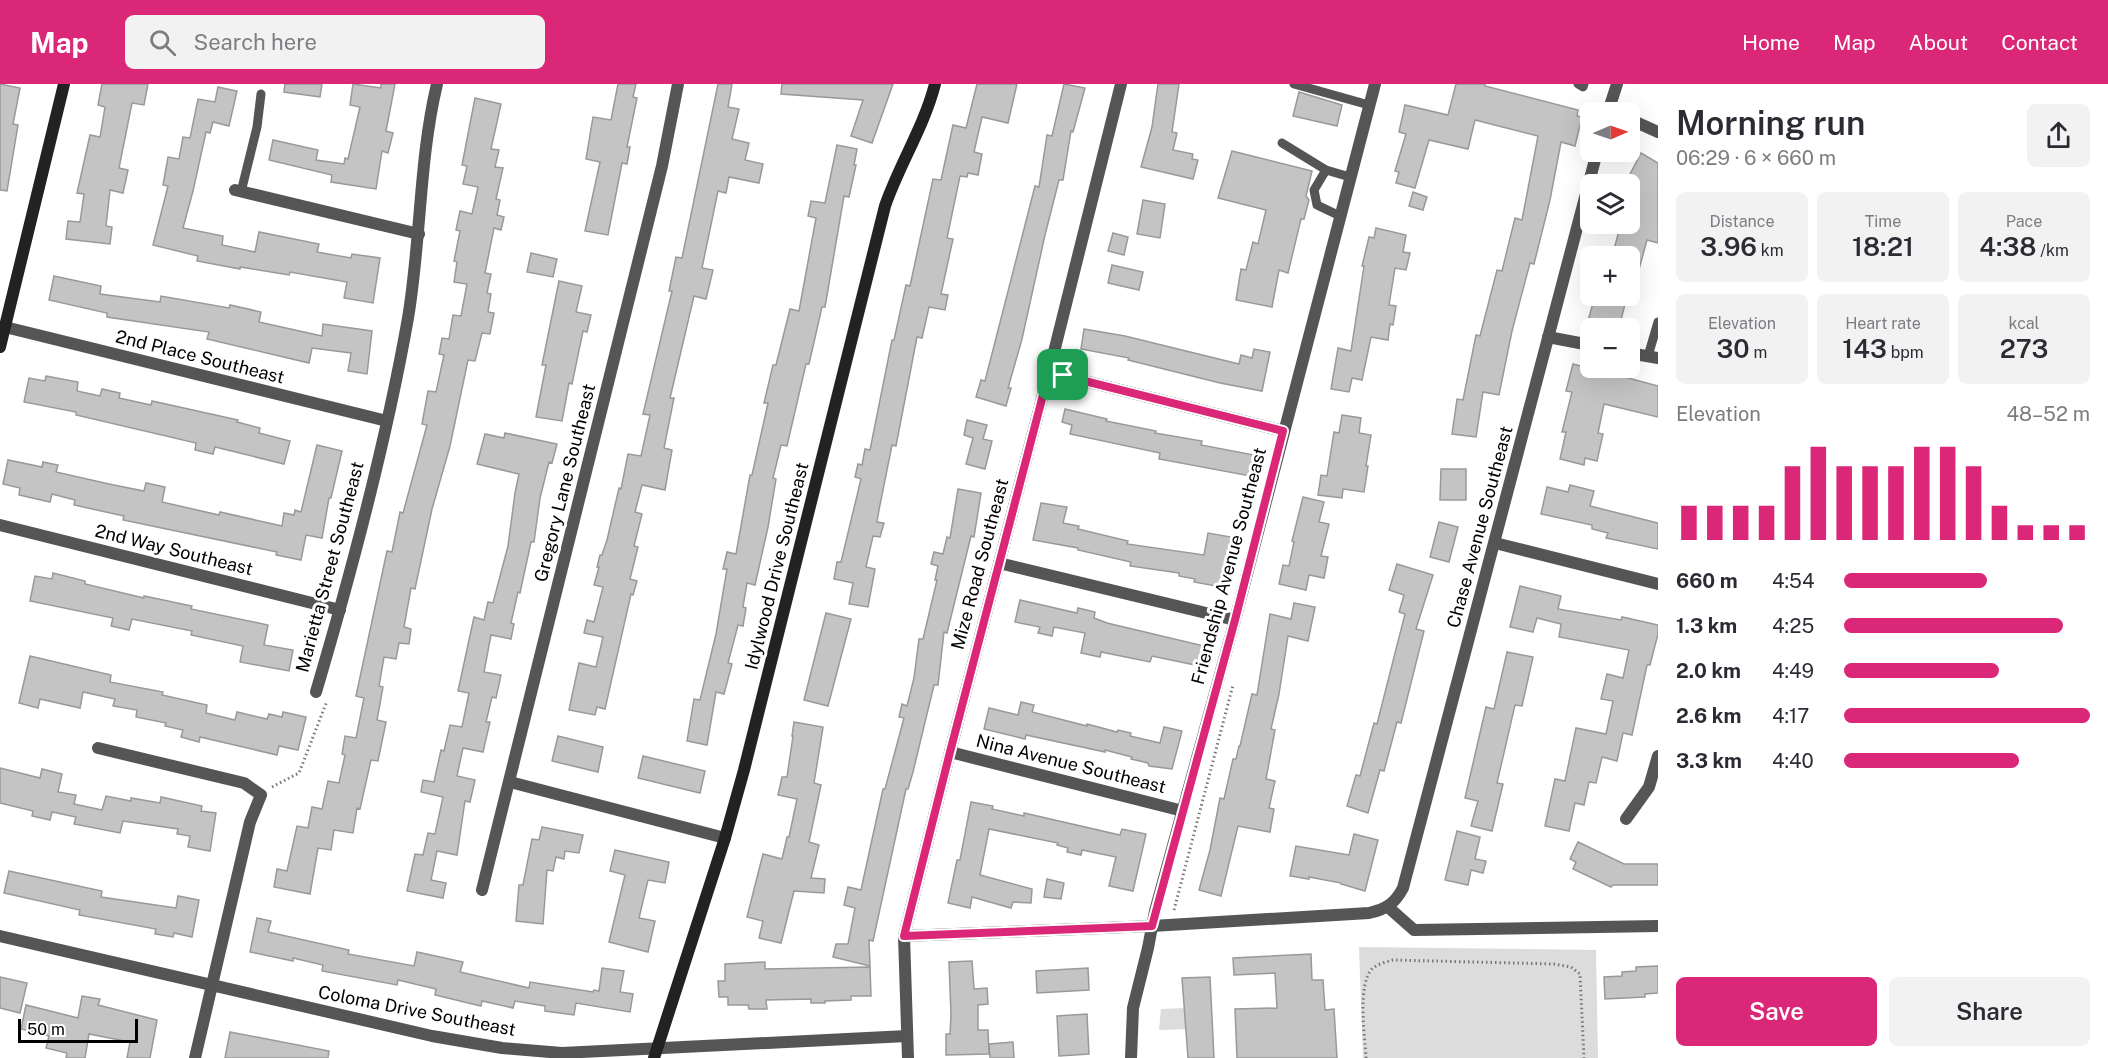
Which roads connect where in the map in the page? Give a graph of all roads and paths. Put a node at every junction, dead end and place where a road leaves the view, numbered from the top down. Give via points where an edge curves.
1 (64, 84) edge
2 (437, 84) edge
3 (678, 84) edge
4 (935, 84) edge
5 (1121, 84) edge
6 (1294, 84) edge
7 (1375, 84) edge
8 (1578, 84) edge
9 (1584, 84) edge
10 (1617, 84) edge
11 (261, 93) dead end
12 (1612, 102) edge
13 (1369, 105) junction
14 (1640, 124) edge
15 (1658, 132) edge
16 (1282, 143) dead end
17 (1594, 162) edge
18 (1326, 170) junction
19 (1350, 177) junction
20 (238, 191) joint
21 (1340, 216) junction
22 (419, 234) junction
23 (1658, 322) edge
24 (5, 327) junction
25 (1548, 337) junction
26 (1580, 343) edge
27 (0, 347) edge
28 (1653, 357) edge
29 (1049, 372) junction
30 (387, 421) junction
31 (1283, 431) junction
32 (0, 525) edge
33 (1495, 543) junction
34 (999, 563) junction
35 (1658, 584) edge
36 (340, 610) junction
37 (1235, 620) junction
38 (316, 692) joint
39 (98, 748) dead end
40 (950, 752) junction
41 (1658, 756) edge
42 (510, 782) junction
43 (261, 795) junction
44 (1183, 811) junction
45 (1626, 819) dead end
46 (725, 838) junction
47 (482, 890) dead end
48 (1388, 908) junction
49 (1152, 926) junction
50 (1658, 926) edge
51 (0, 936) edge
52 (904, 936) junction
53 (211, 985) junction
54 (907, 1036) junction
55 (656, 1054) edge
56 (195, 1058) edge
57 (908, 1058) edge
58 (1131, 1058) edge
59 (1366, 1058) edge
60 (1584, 1058) edge

1 - 24 street
2 - 22 street, Marietta Street Southeast
3 - 42 street, Gregory Lane Southeast via 662,166
4 - 46 street, Idylwood Drive Southeast via 885,206 775,653
5 - 29 street, Mize Road Southeast
6 - 13 lane
7 - 13 street, Friendship Avenue Southeast
8 - 9 lane
10 - 12 street
11 - 20 lane via 257,127
13 - 19 street, Friendship Avenue Southeast
14 - 15 street
16 - 18 lane
17 - 25 street, Chase Avenue Southeast
18 - 19 lane
18 - 21 lane via 1314,190 1317,205
19 - 21 street, Friendship Avenue Southeast
20 - 22 street
21 - 31 street, Friendship Avenue Southeast
22 - 30 street, Marietta Street Southeast via 408,317
23 - 28 lane
24 - 27 street
24 - 30 street, 2nd Place Southeast
25 - 26 street
25 - 33 street, Chase Avenue Southeast
29 - 31 street
29 - 34 street, Mize Road Southeast
30 - 36 street, Marietta Street Southeast
31 - 37 street, Friendship Avenue Southeast
32 - 36 street, 2nd Way Southeast
33 - 35 street
33 - 48 street, Chase Avenue Southeast via 1403,888
34 - 37 street
34 - 40 street, Mize Road Southeast
36 - 38 street, Marietta Street Southeast
37 - 44 street, Friendship Avenue Southeast
38 - 43 path, Marietta Street Southeast via 327,702 301,770
39 - 43 street via 244,783
40 - 44 street, Nina Avenue Southeast
40 - 52 street, Mize Road Southeast
41 - 45 street via 1648,787
42 - 46 street
42 - 47 street, Gregory Lane Southeast
43 - 53 street via 250,822
44 - 49 street, Friendship Avenue Southeast
46 - 55 street, Idylwood Drive Southeast
48 - 49 street via 1369,913
48 - 50 street via 1414,930
49 - 52 street
49 - 58 street, Friendship Avenue Southeast via 1133,1008
51 - 53 street, Coloma Drive Southeast
52 - 54 street, Mize Road Southeast
53 - 55 street, Coloma Drive Southeast via 432,1036 502,1048
53 - 56 street
54 - 55 street, Coloma Drive Southeast
54 - 57 street, Mize Road Southeast
59 - 60 path via 1366,979 1372,969 1393,960 1571,967 1580,974

